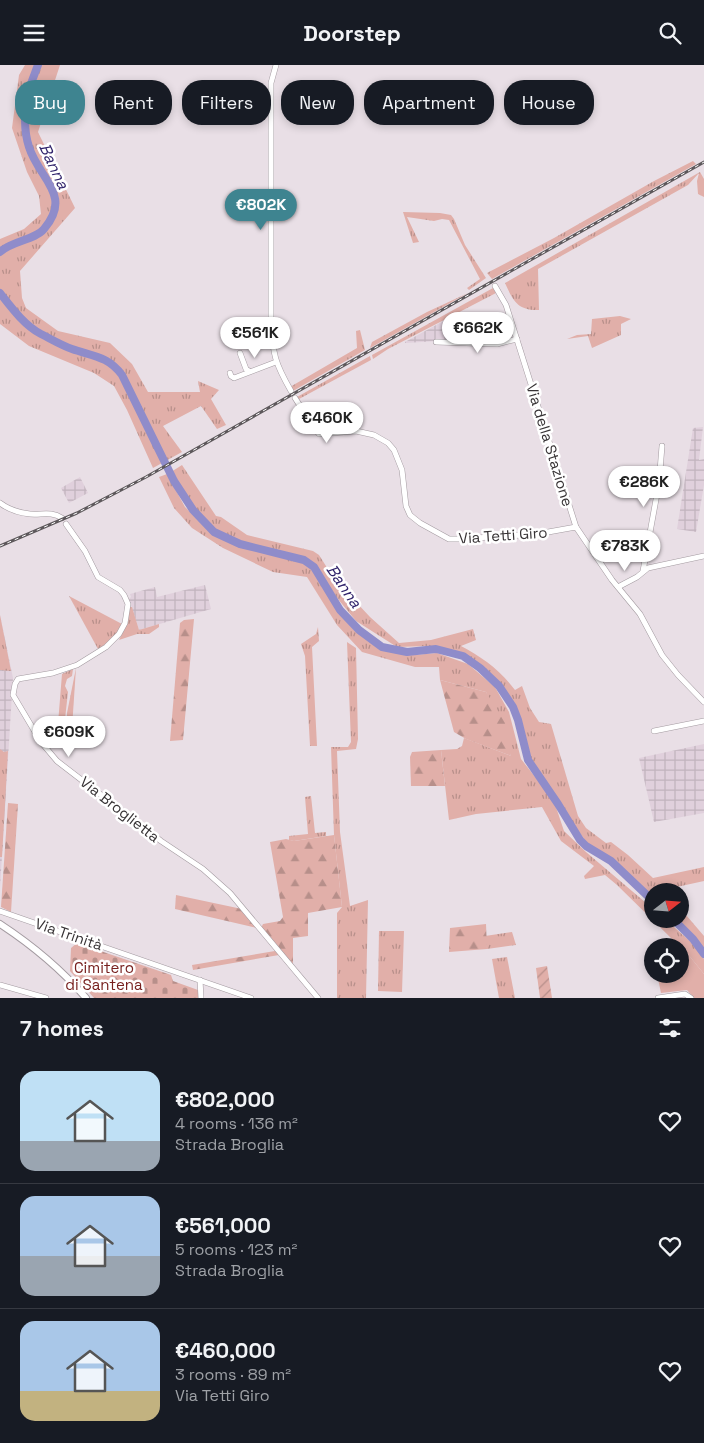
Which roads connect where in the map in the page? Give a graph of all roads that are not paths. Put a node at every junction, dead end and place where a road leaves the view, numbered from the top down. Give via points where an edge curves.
1 (276, 65) edge
2 (495, 286) dead end
3 (517, 339) junction
4 (436, 342) dead end
5 (240, 353) dead end
6 (276, 362) junction
7 (249, 371) junction
8 (230, 373) dead end
9 (291, 391) dead end
10 (295, 398) dead end
11 (662, 445) dead end
12 (0, 503) edge
13 (62, 518) dead end
14 (66, 524) dead end
15 (576, 527) junction
16 (704, 555) edge
17 (643, 571) junction
18 (618, 587) junction
19 (704, 702) edge
20 (704, 721) edge
21 (654, 731) dead end
22 (0, 911) edge
23 (0, 924) edge
24 (200, 982) junction
25 (0, 985) edge
26 (658, 997) edge
27 (46, 998) edge
28 (86, 998) edge
29 (201, 998) edge
30 (251, 998) edge
31 (318, 998) edge
32 (691, 998) edge

1 - 6 street via 271,83 270,126 271,323
2 - 3 street, Via della Stazione via 506,305
3 - 4 street via 497,345
3 - 15 street, Via della Stazione
5 - 7 street
6 - 7 street
6 - 9 street
7 - 8 street via 234,378
10 - 15 street, Via Tetti Giro via 319,434 356,431 391,445 402,471 410,515 444,537 512,536
11 - 17 street via 659,483
12 - 13 street via 23,513 52,513
14 - 31 street, Via Broglietta via 98,577 124,595 128,604 125,623 106,647 77,665 18,679 13,695 41,742 57,761 203,869 230,893
15 - 18 street
16 - 17 street
17 - 18 street
18 - 19 street via 640,614 668,663
20 - 21 street
22 - 24 street, Via Trinità
23 - 28 main road via 43,955
24 - 29 street
24 - 30 street, Via Trinità
25 - 27 street
26 - 32 street via 685,994

